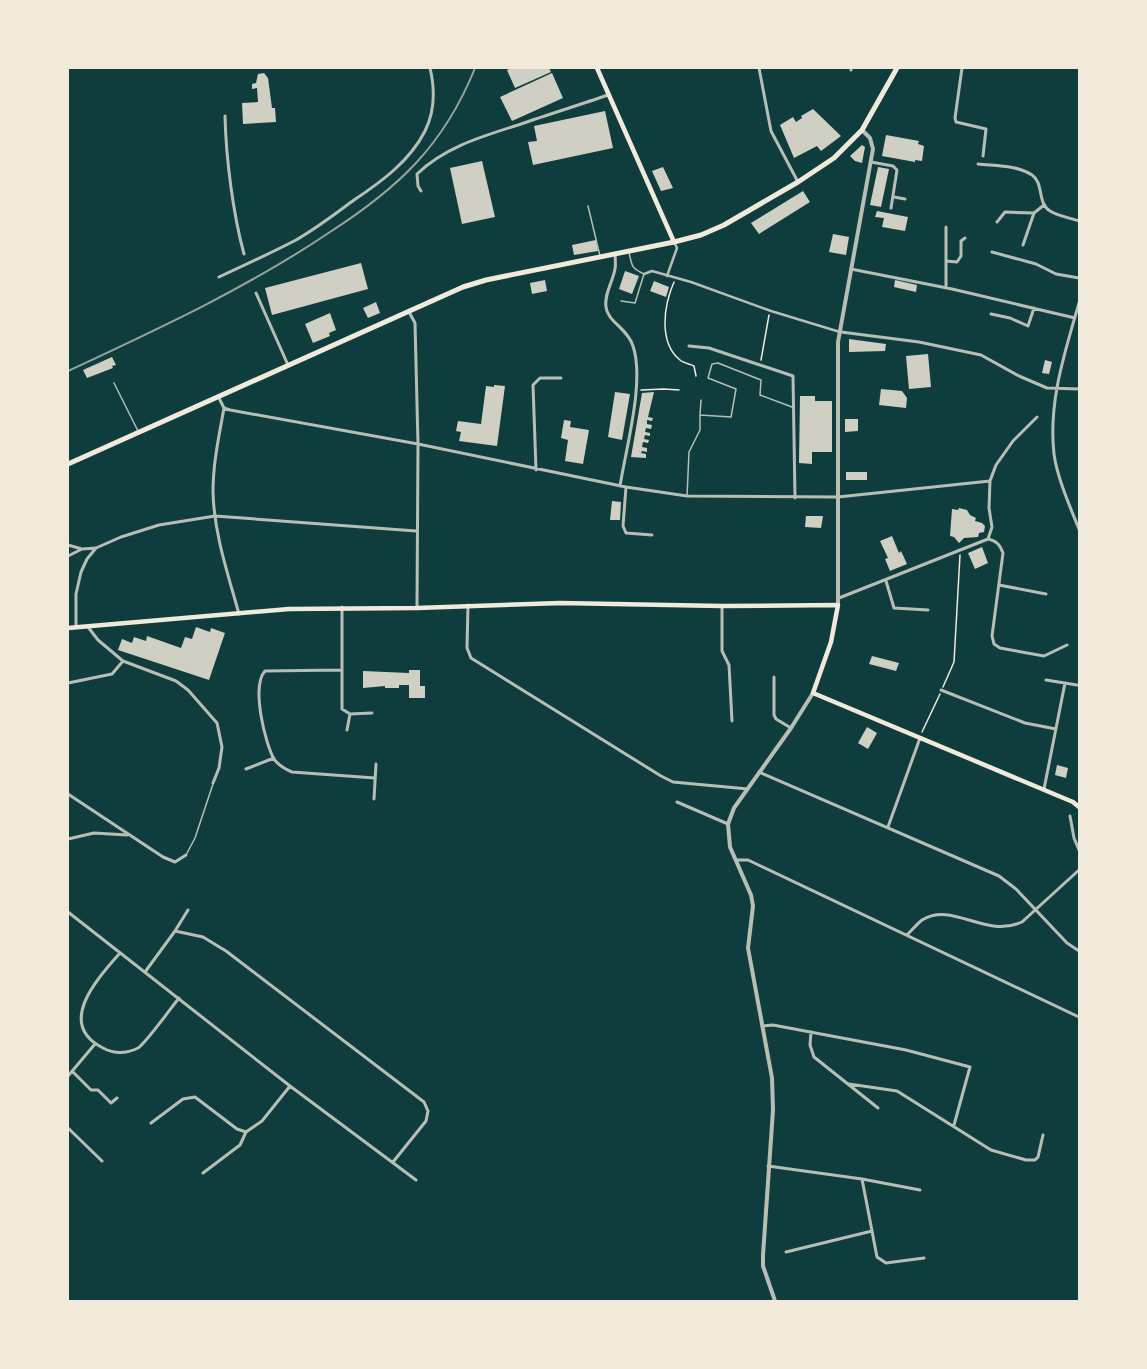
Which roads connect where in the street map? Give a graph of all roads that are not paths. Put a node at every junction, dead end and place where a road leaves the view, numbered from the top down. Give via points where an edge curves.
1 (430, 68) edge
2 (597, 68) edge
3 (759, 68) edge
4 (896, 68) edge
5 (962, 68) edge
6 (608, 95) junction
7 (225, 116) dead end
8 (862, 130) junction
9 (983, 156) dead end
10 (871, 162) junction
11 (978, 164) dead end
12 (798, 182) junction
13 (421, 191) dead end
14 (894, 197) junction
15 (905, 199) dead end
16 (1044, 205) junction
17 (588, 206) dead end
18 (891, 208) dead end
19 (1034, 213) junction
20 (1079, 221) edge
21 (997, 222) dead end
22 (946, 227) dead end
23 (965, 238) dead end
24 (674, 242) junction
25 (1023, 245) dead end
26 (628, 251) junction
27 (992, 252) dead end
28 (615, 253) junction
29 (244, 254) dead end
30 (600, 256) junction
31 (946, 261) junction
32 (851, 269) junction
33 (644, 274) junction
34 (667, 276) junction
35 (219, 277) dead end
36 (1079, 278) edge
37 (946, 287) junction
38 (256, 293) dead end
39 (621, 301) dead end
40 (1079, 303) edge
41 (1034, 308) junction
42 (409, 312) junction
43 (991, 314) dead end
44 (1075, 318) junction
45 (841, 332) junction
46 (689, 346) dead end
47 (288, 365) junction
48 (555, 378) junction
49 (561, 378) dead end
50 (114, 383) dead end
51 (555, 383) dead end
52 (1079, 389) edge
53 (1055, 390) junction
54 (218, 396) junction
55 (701, 400) dead end
56 (792, 407) junction
57 (224, 408) junction
58 (700, 415) junction
59 (1038, 417) dead end
60 (139, 432) junction
61 (418, 444) junction
62 (68, 464) edge
63 (536, 470) junction
64 (990, 481) junction
65 (620, 486) junction
66 (626, 487) junction
67 (687, 496) junction
68 (838, 497) junction
69 (795, 498) junction
70 (215, 516) junction
71 (1079, 529) edge
72 (416, 531) junction
73 (652, 535) dead end
74 (988, 539) junction
75 (68, 545) edge
76 (96, 548) junction
77 (82, 549) junction
78 (68, 556) edge
79 (886, 581) junction
80 (999, 585) junction
81 (1046, 594) dead end
82 (839, 598) junction
83 (468, 605) junction
84 (838, 605) junction
85 (722, 606) junction
86 (342, 607) junction
87 (417, 608) junction
88 (928, 610) dead end
89 (239, 614) junction
90 (76, 626) junction
91 (88, 627) junction
92 (68, 628) edge
93 (1067, 645) dead end
94 (123, 661) junction
95 (341, 670) junction
96 (774, 677) dead end
97 (1046, 680) dead end
98 (1065, 683) junction
99 (68, 684) edge
100 (1077, 685) dead end
101 (941, 690) road end
102 (812, 693) junction
103 (372, 713) dead end
104 (350, 714) junction
105 (732, 721) dead end
106 (791, 728) junction
107 (1056, 729) junction
108 (347, 730) dead end
109 (920, 738) junction
110 (274, 758) junction
111 (376, 764) dead end
112 (246, 769) dead end
113 (759, 772) junction
114 (375, 778) junction
115 (213, 783) joint
116 (748, 789) junction
117 (1044, 789) junction
118 (68, 794) edge
119 (374, 799) dead end
120 (677, 802) dead end
121 (1073, 802) junction
122 (1079, 802) edge
123 (1079, 807) edge
124 (1070, 816) dead end
125 (728, 824) junction
126 (888, 827) junction
127 (127, 835) junction
128 (68, 839) edge
129 (1079, 850) edge
130 (186, 855) joint
131 (736, 860) junction
132 (1079, 870) edge
133 (1036, 909) junction
134 (188, 910) dead end
135 (68, 912) edge
136 (176, 931) junction
137 (907, 935) junction
138 (1079, 951) edge
139 (120, 953) junction
140 (145, 972) junction
141 (179, 998) junction
142 (1079, 1017) edge
143 (762, 1026) junction
144 (811, 1032) junction
145 (95, 1044) junction
146 (72, 1071) junction
147 (68, 1076) edge
148 (849, 1084) junction
149 (290, 1086) junction
150 (117, 1098) dead end
151 (878, 1108) dead end
152 (151, 1123) dead end
153 (954, 1125) junction
154 (68, 1128) edge
155 (246, 1132) junction
156 (1043, 1135) dead end
157 (102, 1161) dead end
158 (393, 1162) junction
159 (768, 1166) junction
160 (203, 1173) dead end
161 (862, 1179) junction
162 (416, 1180) dead end
163 (920, 1190) dead end
164 (872, 1230) junction
165 (786, 1252) dead end
166 (924, 1258) dead end
167 (775, 1301) edge

1 - 35 street via 434,91 433,107 426,129 417,146 407,157 379,184 312,230 269,254
2 - 6 main road
3 - 12 street via 771,131
4 - 8 main road
5 - 9 street via 955,118 956,122 986,130
6 - 13 street via 490,134 442,154 429,162 418,174 418,186
6 - 24 main road
7 - 29 street via 230,175
8 - 10 street via 873,144
8 - 12 main road via 834,158
10 - 14 street via 893,166 898,170
10 - 32 street
11 - 16 street via 1017,169 1033,176 1038,182
12 - 24 main road via 724,225 701,235
14 - 15 street
14 - 18 street
16 - 19 street
16 - 20 street via 1049,210
17 - 30 lane
19 - 21 street via 1005,212
19 - 25 street
22 - 31 street
23 - 31 street via 961,240 961,256 957,262
24 - 26 main road
24 - 34 street via 677,248
26 - 28 main road
26 - 33 lane via 634,270
27 - 36 street via 1036,264 1056,274
28 - 30 main road
28 - 65 street via 616,268 605,306 607,314 630,339 637,368 636,391
30 - 42 main road via 486,280
31 - 37 street
32 - 37 street
32 - 45 street
33 - 34 street via 652,272
33 - 39 lane via 635,303
34 - 45 street
37 - 41 street
38 - 47 street
40 - 44 street
41 - 43 street via 1028,326 1010,318
41 - 44 street
42 - 47 main road
42 - 61 street via 414,323
44 - 53 street
45 - 53 street via 951,348 981,355
45 - 68 street via 838,342
46 - 56 street via 709,348 792,376
47 - 54 main road
48 - 49 street
48 - 51 street
48 - 63 street via 540,378 533,384
50 - 60 lane
52 - 53 street
53 - 71 street via 1054,454
54 - 57 street
54 - 60 main road
55 - 58 lane
56 - 58 lane via 760,395 761,380 718,363 712,364 708,378 736,389 731,416
56 - 69 street
57 - 61 street
57 - 70 street via 214,470
58 - 67 lane via 700,430 690,452
59 - 64 street via 1014,441 996,465
60 - 62 main road
61 - 63 street
61 - 72 street
63 - 65 street
64 - 68 street
64 - 74 street via 989,508 992,527
65 - 66 street
66 - 67 street
66 - 73 street via 623,526 626,533
67 - 69 street
68 - 69 street
68 - 82 street
70 - 72 street
70 - 76 street via 159,525
70 - 89 street
72 - 87 street
74 - 79 street
74 - 80 street via 996,541 1003,553
75 - 77 street
76 - 77 street
76 - 90 street via 81,572 76,594
77 - 78 street
79 - 82 street
79 - 88 street via 894,608
80 - 81 street
80 - 93 street via 992,636 994,644 1000,648 1044,656
82 - 84 street
83 - 85 main road via 560,603
83 - 87 main road
83 - 116 street via 467,648 471,658 673,782
84 - 85 main road
84 - 102 main road via 831,642
85 - 105 street via 722,651 729,665
86 - 87 main road
86 - 89 main road
86 - 95 street
89 - 91 main road
90 - 91 main road
90 - 92 main road
91 - 94 street via 98,640
94 - 99 street via 112,674
94 - 115 street via 176,681 188,690 216,723 222,747 219,768
95 - 104 street via 342,709
95 - 110 street via 269,671 262,675 260,714
96 - 106 street via 774,715
97 - 98 street
98 - 100 street
98 - 107 street
101 - 107 street via 1025,723
102 - 106 street
102 - 109 main road
103 - 104 street
104 - 108 street
106 - 113 street
107 - 117 street
109 - 117 main road
109 - 126 street
110 - 112 street
110 - 114 street via 292,772
111 - 114 street
113 - 116 street
113 - 126 street
114 - 119 street
115 - 130 lane via 195,838
116 - 125 street via 734,808
117 - 121 main road
118 - 127 street
120 - 125 street
121 - 122 main road
121 - 123 main road
124 - 129 street
125 - 131 street via 730,847
126 - 133 street via 999,876
127 - 128 street via 94,833
127 - 130 street via 175,862
131 - 137 street via 748,860
131 - 143 street via 753,906 748,948
132 - 133 street
133 - 137 street via 1022,922 1002,928 937,915 921,921
133 - 138 street via 1067,943
134 - 136 street
135 - 139 street
136 - 140 street
136 - 158 street via 203,937 226,951 424,1102 428,1111 426,1121
137 - 142 street
139 - 140 street
139 - 145 street via 97,979 81,1014 83,1030
140 - 141 street
141 - 145 street via 139,1047 126,1052 111,1052
141 - 149 street
143 - 144 street via 773,1025
143 - 159 street via 774,1097
144 - 148 street via 810,1045 814,1057
144 - 153 street via 906,1050 970,1067
145 - 146 street
146 - 147 street
146 - 150 street via 91,1090 98,1090 111,1102
148 - 151 street
148 - 153 street via 897,1091
149 - 155 street via 262,1121
149 - 158 street
152 - 155 street via 183,1100 195,1097
153 - 156 street via 991,1150 1026,1160 1035,1160 1038,1157
154 - 157 street
155 - 160 street via 240,1145
158 - 162 street
159 - 161 street
159 - 167 street via 763,1255
161 - 163 street
161 - 164 street
164 - 165 street
164 - 166 street via 877,1257 880,1260 886,1263

